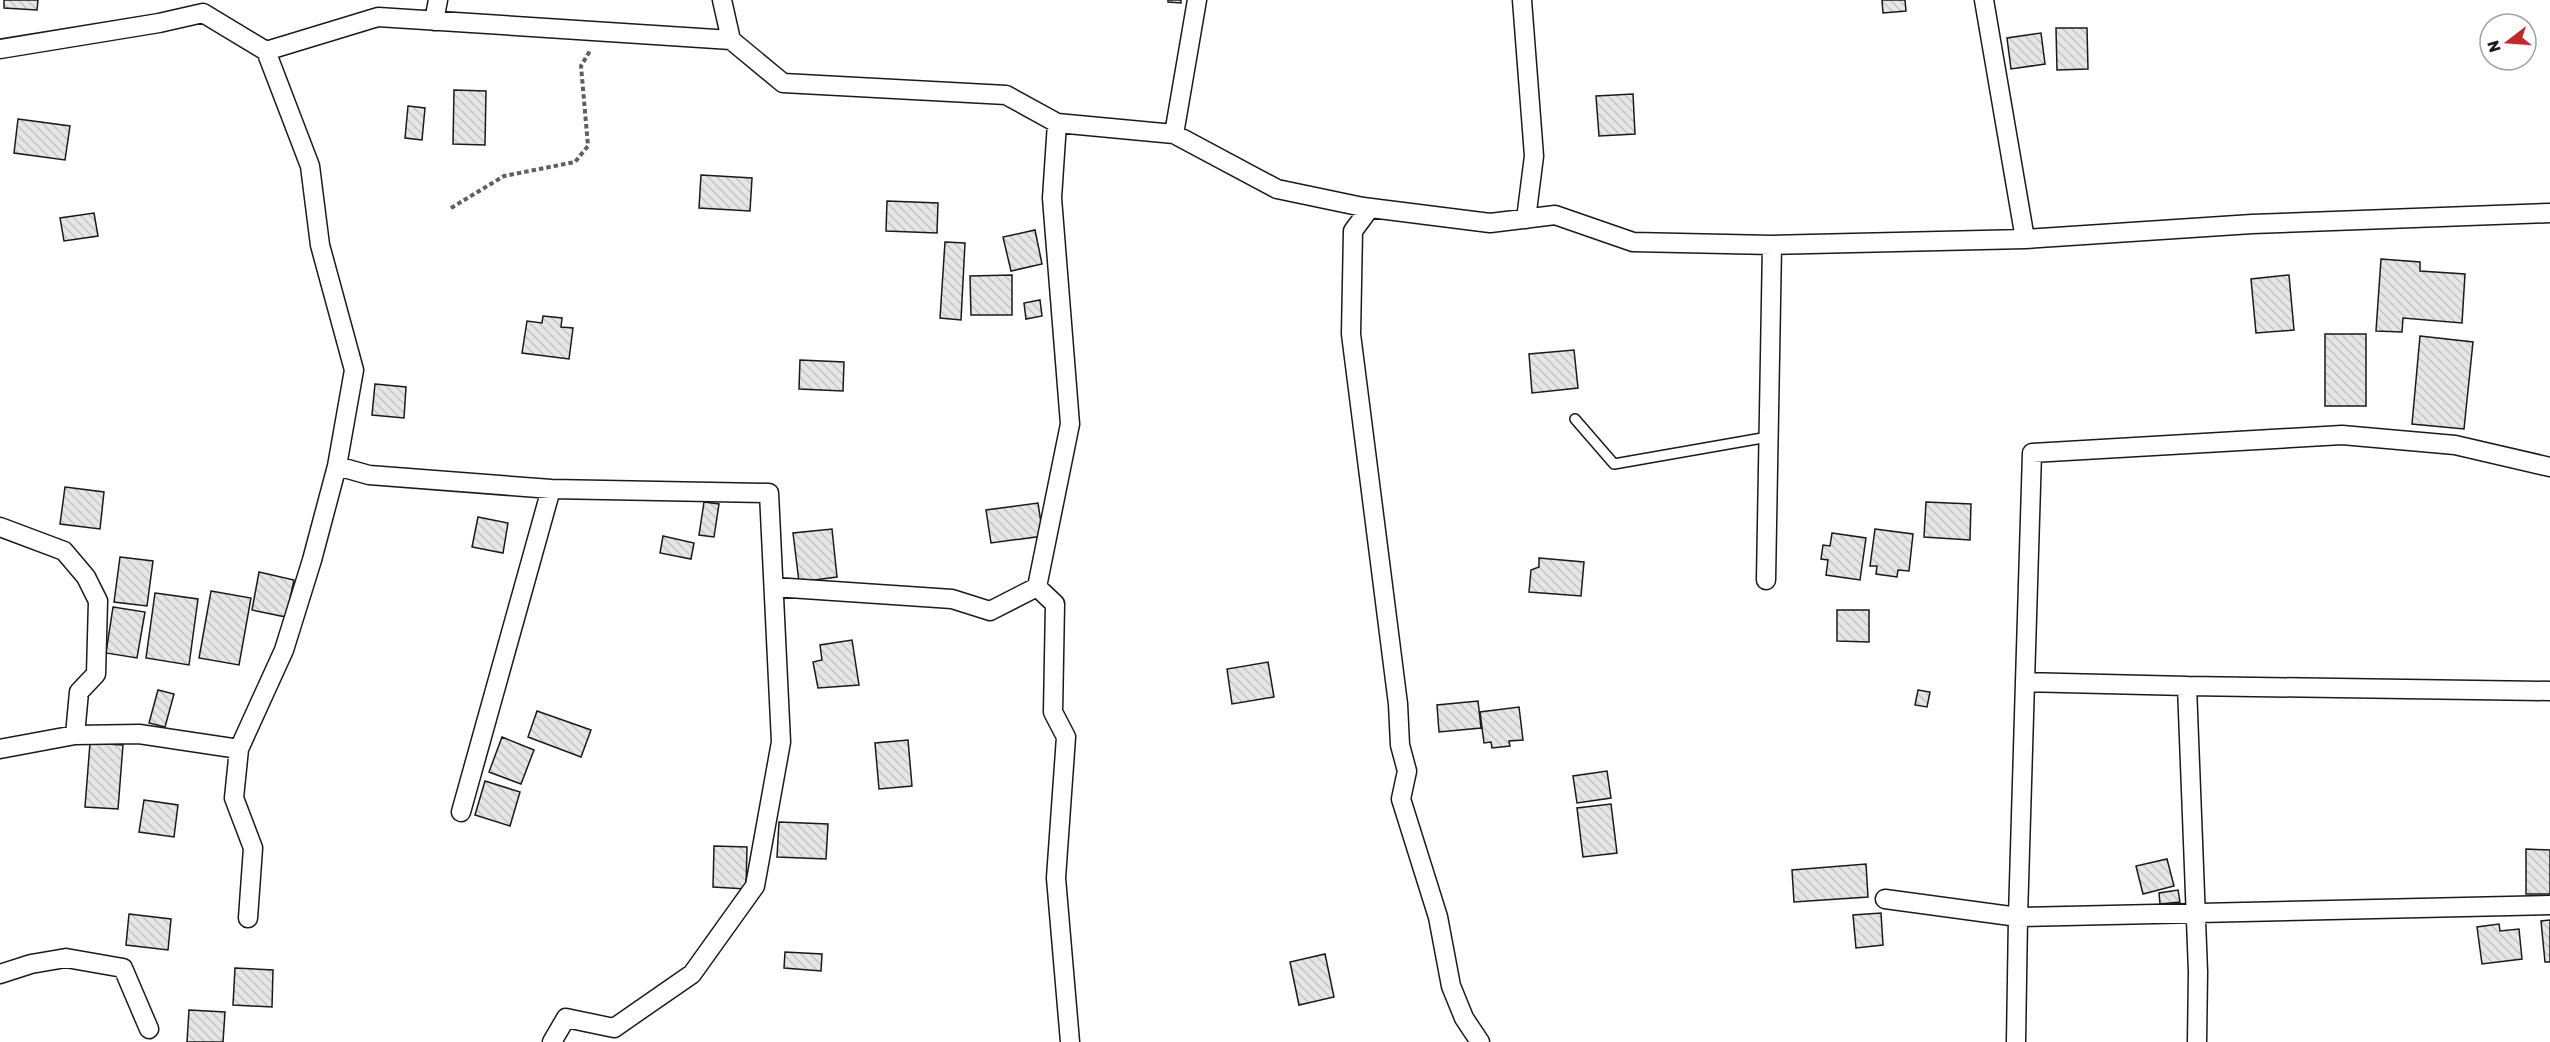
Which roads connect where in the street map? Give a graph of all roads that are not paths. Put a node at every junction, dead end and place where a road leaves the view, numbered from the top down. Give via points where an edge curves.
1 (438, 0) edge
2 (722, 0) edge
3 (1197, 0) edge
4 (1522, 0) edge
5 (1984, 0) edge
6 (434, 21) junction
7 (731, 40) junction
8 (266, 51) junction
9 (1, 55) edge
10 (1057, 123) junction
11 (1174, 134) junction
12 (1370, 208) junction
13 (2550, 213) edge
14 (1527, 219) junction
15 (2025, 239) junction
16 (1772, 245) junction
17 (1575, 419) dead end
18 (1768, 437) junction
19 (337, 466) junction
20 (2550, 467) edge
21 (551, 489) junction
22 (0, 527) edge
23 (1766, 580) dead end
24 (774, 587) junction
25 (1037, 587) junction
26 (2025, 682) junction
27 (2187, 686) junction
28 (2550, 691) edge
29 (75, 735) junction
30 (0, 749) edge
31 (239, 749) junction
32 (461, 812) dead end
33 (1885, 899) dead end
34 (2550, 905) edge
35 (2195, 912) junction
36 (2018, 917) junction
37 (249, 918) dead end
38 (0, 975) edge
39 (149, 1029) dead end
40 (552, 1042) edge
41 (1070, 1042) edge
42 (1480, 1042) edge
43 (2016, 1042) edge
44 (2197, 1042) edge

1 - 6 street
2 - 7 street
3 - 11 street
4 - 14 street via 1534,156
5 - 15 street
6 - 7 street
6 - 8 street via 378,17
7 - 10 street via 783,83 1006,95
8 - 9 street via 203,13
8 - 19 street via 310,166 320,245 354,370
10 - 11 street
10 - 25 street via 1052,198 1070,424
11 - 12 street via 1277,189
12 - 14 street via 1490,223
12 - 42 street via 1353,231 1351,334 1400,745 1407,771 1401,799 1438,917 1451,986 1464,1018
13 - 15 street via 2252,224
14 - 16 street via 1555,215 1633,242
15 - 16 street
16 - 18 street
17 - 18 lane via 1614,464
18 - 23 street
19 - 21 street via 369,475
19 - 31 street via 284,650
20 - 26 street via 2455,445 2342,435 2032,453
21 - 24 street via 769,493
21 - 32 street
22 - 29 street via 64,551 86,577 98,601 96,674 79,692
24 - 25 street via 952,599 990,611
24 - 40 street via 781,742 755,886 692,974 614,1028 566,1018
25 - 41 street via 1055,604 1053,712 1066,736 1056,878
26 - 27 street
26 - 36 street
27 - 28 street
27 - 35 street
29 - 30 street
29 - 31 street via 139,734
31 - 37 street via 234,798 253,848
33 - 36 street
34 - 35 street
35 - 36 street
35 - 44 street
36 - 43 street
38 - 39 street via 66,958 123,968

